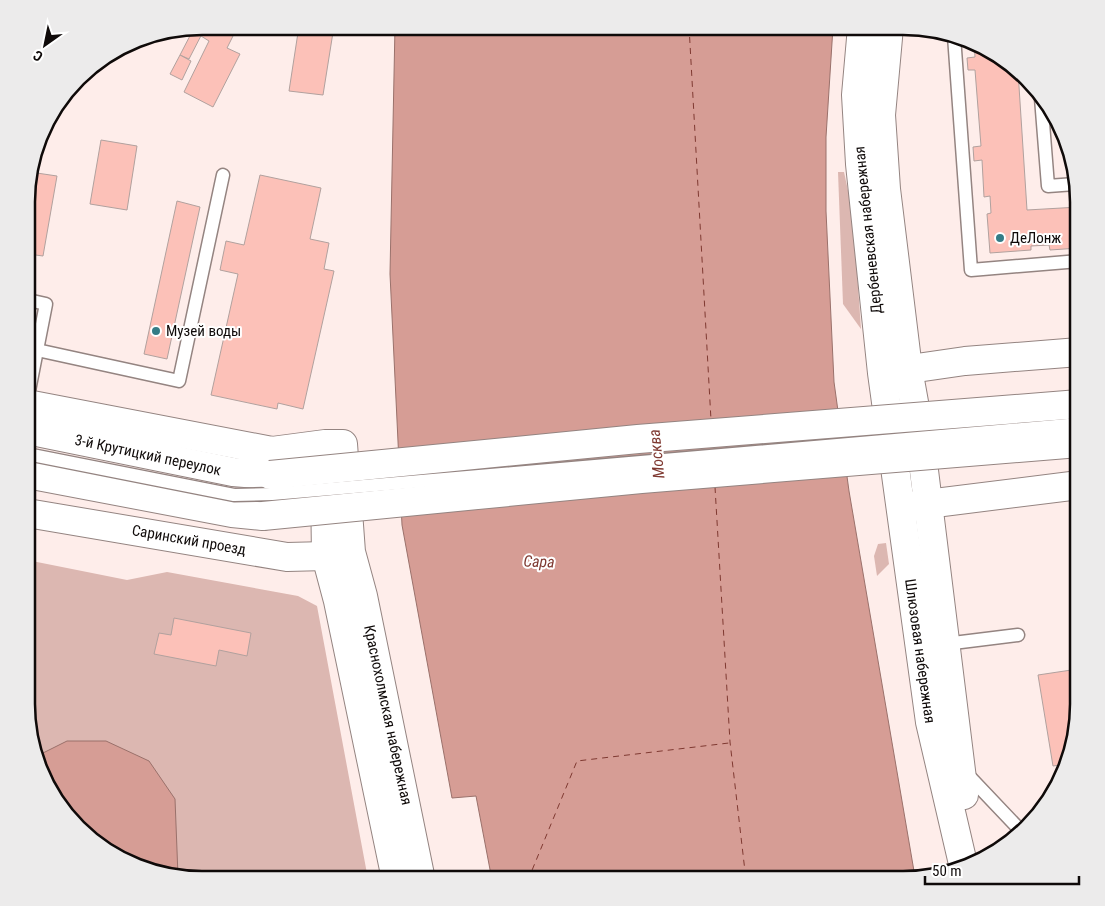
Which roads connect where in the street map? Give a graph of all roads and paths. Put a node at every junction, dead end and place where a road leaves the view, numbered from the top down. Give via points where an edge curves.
1 (861, 35) edge
2 (888, 35) edge
3 (955, 44) edge
4 (1042, 109) edge
5 (224, 175) dead end
6 (1069, 184) edge
7 (1070, 262) edge
8 (35, 302) edge
9 (37, 350) junction
10 (1070, 353) edge
11 (35, 360) edge
12 (895, 371) junction
13 (35, 404) edge
14 (1070, 405) edge
15 (1070, 425) edge
16 (919, 430) joint
17 (35, 432) edge
18 (890, 432) joint
19 (1070, 444) edge
20 (35, 456) edge
21 (35, 476) edge
22 (1070, 486) edge
23 (929, 504) junction
24 (900, 508) junction
25 (35, 514) edge
26 (338, 554) junction
27 (1018, 635) dead end
28 (945, 644) junction
29 (959, 764) junction
30 (1016, 826) edge
31 (975, 855) edge
32 (962, 860) edge
33 (394, 871) edge
34 (420, 871) edge

1 - 12 main road, Дербеневская набережная via 856,95 860,164
2 - 12 main road, Дербеневская набережная via 881,116
3 - 7 lane via 971,270
4 - 6 lane via 1048,186
5 - 9 lane via 179,381
8 - 9 lane via 46,304
9 - 11 lane
10 - 12 main road
12 - 16 main road, Дербеневская набережная
12 - 18 main road, Дербеневская набережная
13 - 26 main road via 272,451 334,444
14 - 17 main road, 3-й Крутицкий переулок, bridge via 638,439 270,474 233,472
15 - 20 lane, bridge via 272,494 234,495
16 - 23 main road, Шлюзовая набережная
18 - 24 main road, Шлюзовая набережная
19 - 21 main road, bridge via 641,479 263,516
22 - 23 main road
23 - 24 main road
23 - 28 main road, Шлюзовая набережная
24 - 32 main road, Шлюзовая набережная via 930,722
25 - 26 main road, Саринский проезд via 282,556
26 - 33 main road, Краснохолмская набережная via 338,601
26 - 34 main road, Краснохолмская набережная via 363,596
27 - 28 lane
28 - 29 main road, Шлюзовая набережная
29 - 30 lane
29 - 31 main road, Шлюзовая набережная

